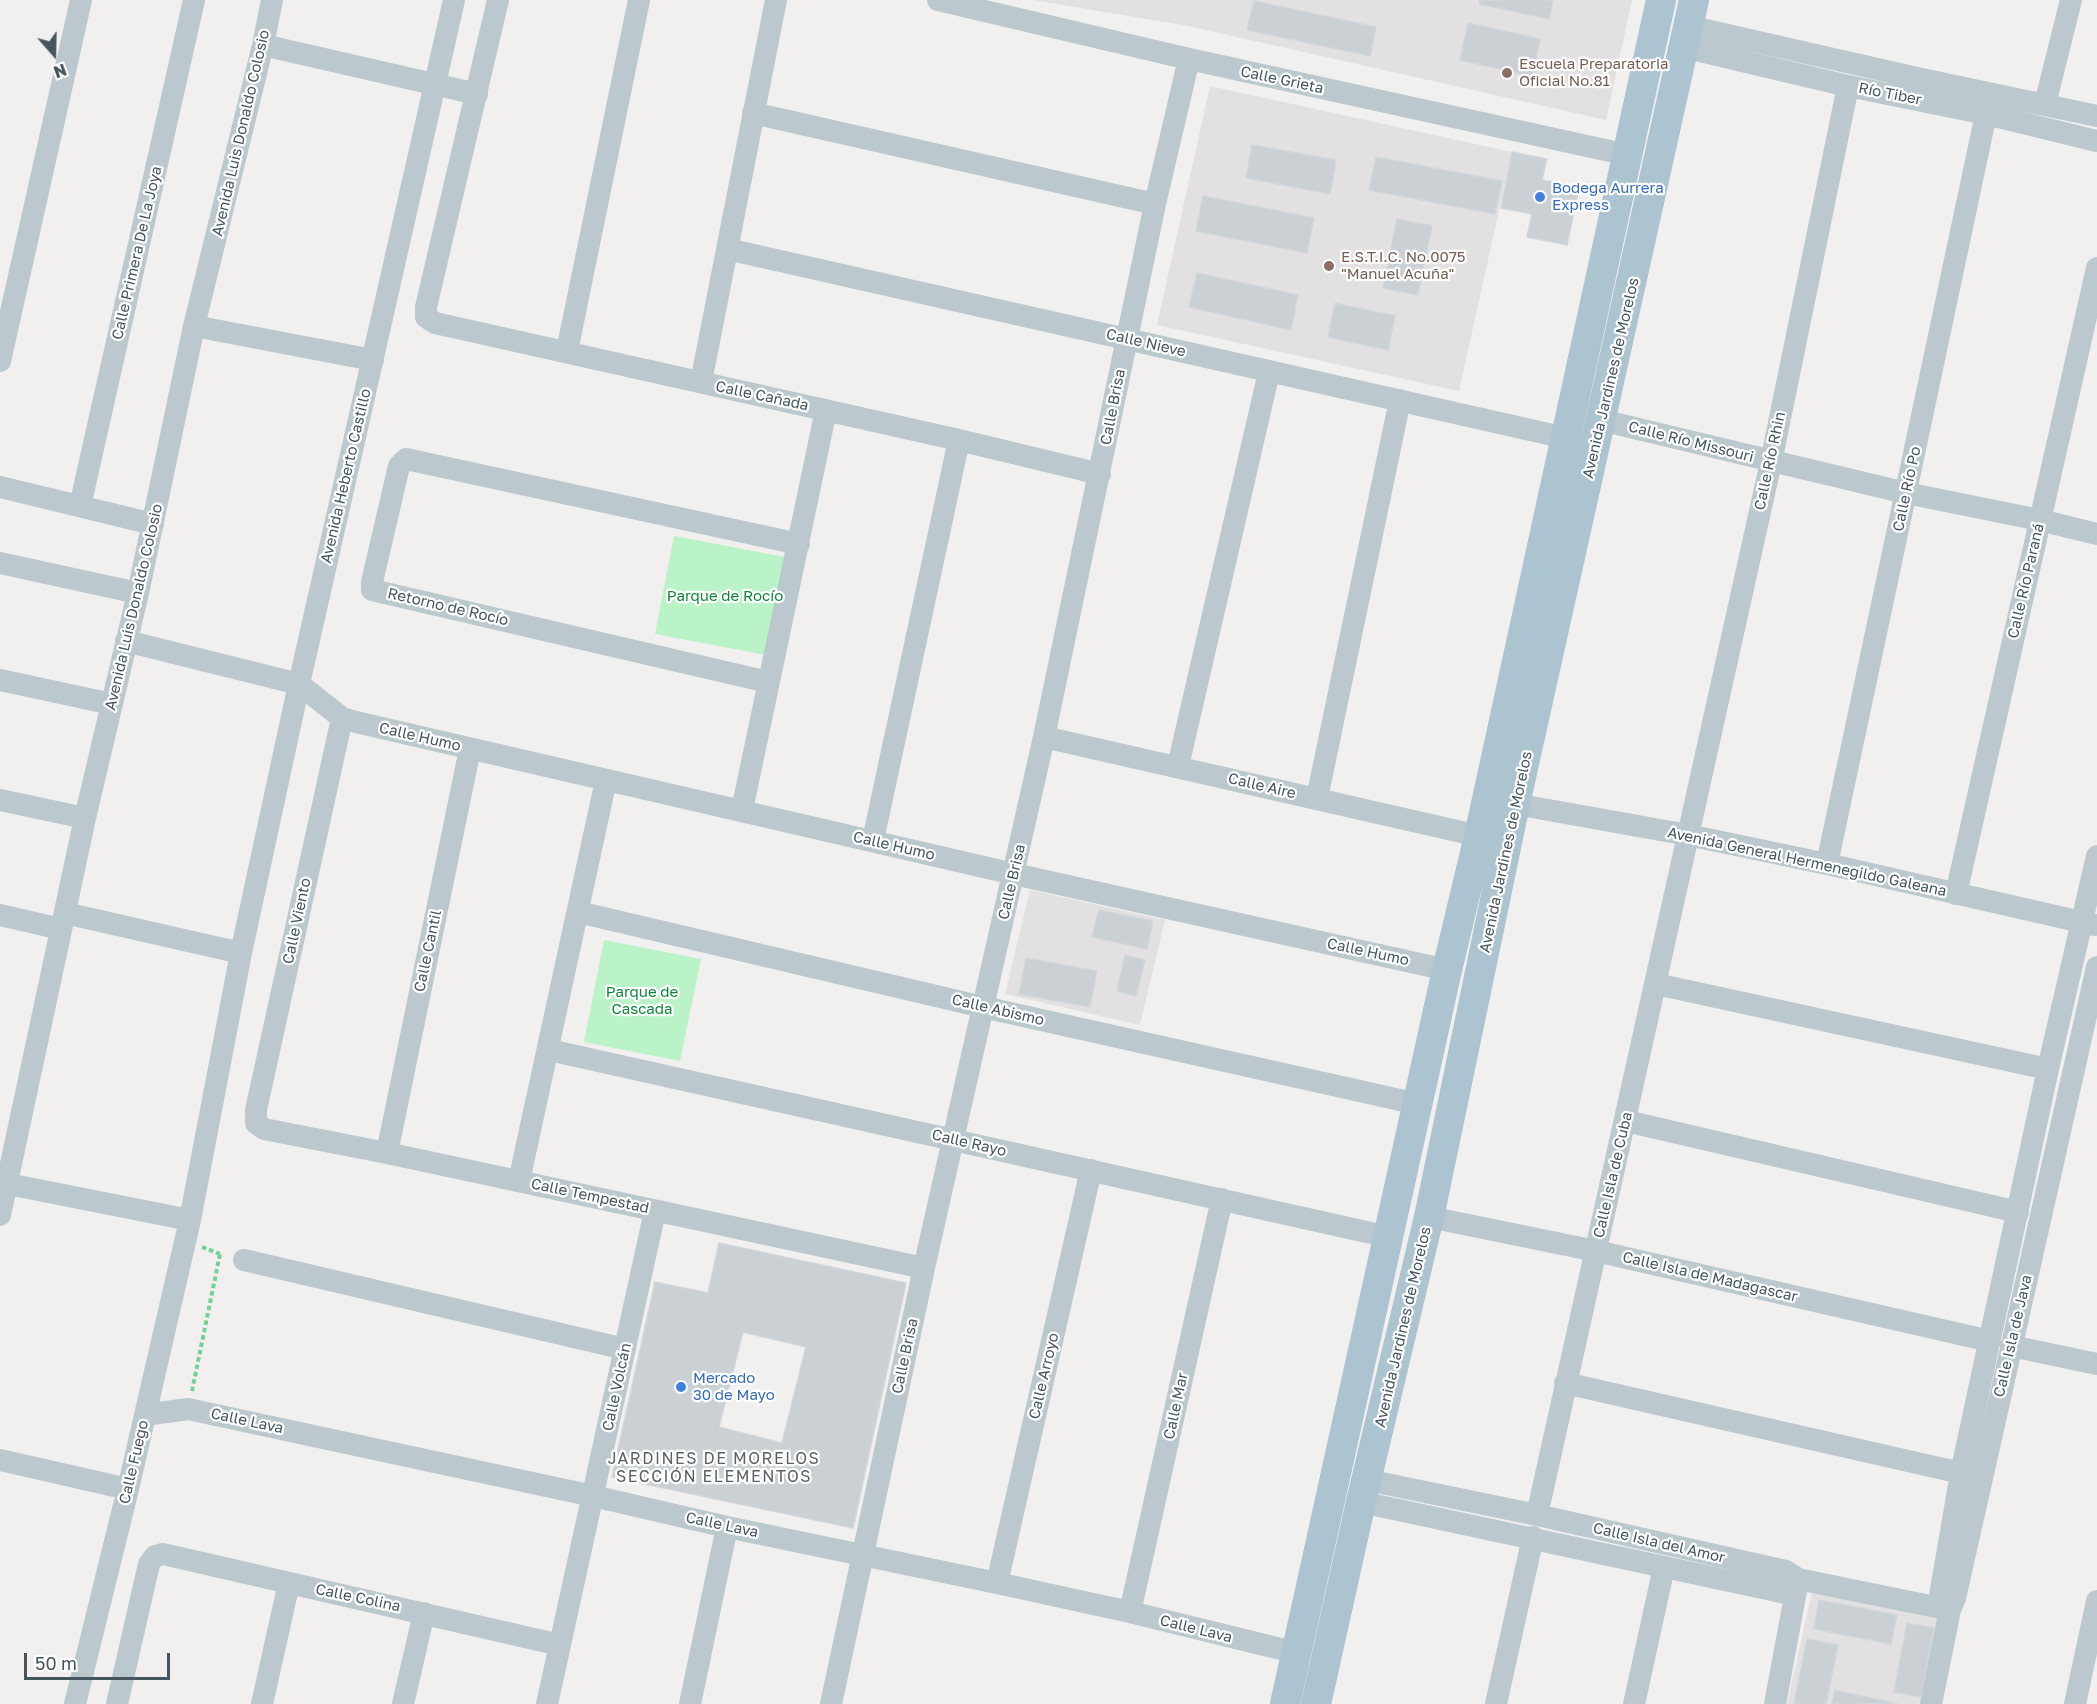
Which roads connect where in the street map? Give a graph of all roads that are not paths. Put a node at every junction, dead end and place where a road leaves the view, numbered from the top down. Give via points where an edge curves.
1 (81, 0) edge
2 (194, 0) edge
3 (272, 0) edge
4 (454, 0) edge
5 (498, 0) edge
6 (639, 0) edge
7 (776, 0) edge
8 (938, 0) edge
9 (1660, 0) edge
10 (2071, 0) edge
11 (1688, 24) edge
12 (262, 45) junction
13 (1189, 59) junction
14 (435, 83) junction
15 (1848, 86) junction
16 (1914, 88) junction
17 (477, 94) junction
18 (2045, 104) junction
19 (753, 113) junction
20 (1986, 114) junction
21 (2097, 116) edge
22 (2097, 141) edge
23 (1628, 155) junction
24 (1155, 204) junction
25 (727, 249) junction
26 (2097, 268) edge
27 (1598, 288) junction
28 (1630, 292) junction
29 (194, 326) junction
30 (1127, 339) junction
31 (567, 351) junction
32 (373, 360) junction
33 (0, 362) edge
34 (1269, 372) junction
35 (701, 382) junction
36 (1400, 400) junction
37 (826, 410) junction
38 (1601, 420) junction
39 (1566, 438) junction
40 (959, 440) junction
41 (1771, 462) junction
42 (1100, 474) junction
43 (0, 487) edge
44 (1906, 493) junction
45 (80, 506) junction
46 (2040, 520) junction
47 (153, 524) junction
48 (2097, 534) edge
49 (799, 544) junction
50 (0, 563) edge
51 (138, 593) junction
52 (126, 641) junction
53 (0, 680) edge
54 (768, 682) junction
55 (299, 684) junction
56 (112, 704) junction
57 (342, 718) junction
58 (1044, 737) junction
59 (470, 749) junction
60 (1179, 766) junction
61 (606, 780) junction
62 (1317, 798) junction
63 (0, 800) edge
64 (1515, 804) junction
65 (742, 810) junction
66 (85, 819) junction
67 (1688, 835) junction
68 (1479, 836) junction
69 (873, 840) junction
70 (2097, 856) edge
71 (1827, 864) junction
72 (1014, 874) junction
73 (1956, 894) junction
74 (1462, 905) junction
75 (578, 912) junction
76 (1492, 913) junction
77 (0, 915) edge
78 (63, 921) junction
79 (2090, 924) edge
80 (241, 953) junction
81 (2097, 968) edge
82 (1447, 970) junction
83 (1656, 984) junction
84 (983, 1007) junction
85 (549, 1050) junction
86 (2048, 1069) junction
87 (1418, 1104) junction
88 (1626, 1121) junction
89 (256, 1123) joint
90 (953, 1139) junction
91 (387, 1153) junction
92 (1406, 1160) junction
93 (1440, 1167) junction
94 (1091, 1170) junction
95 (519, 1181) junction
96 (8, 1184) junction
97 (1222, 1199) junction
98 (655, 1211) junction
99 (2018, 1212) junction
100 (0, 1215) edge
101 (1429, 1217) junction
102 (188, 1230) junction
103 (1389, 1237) junction
104 (1596, 1251) junction
105 (244, 1260) road end
106 (924, 1268) junction
107 (2016, 1274) junction
108 (2001, 1343) junction
109 (626, 1349) junction
110 (2097, 1364) edge
111 (1565, 1383) junction
112 (145, 1415) junction
113 (0, 1460) edge
114 (1961, 1473) junction
115 (128, 1489) junction
116 (1364, 1491) junction
117 (593, 1496) junction
118 (1538, 1515) junction
119 (727, 1527) junction
120 (1533, 1537) junction
121 (1600, 1541) junction
122 (862, 1554) junction
123 (1664, 1567) junction
124 (290, 1583) junction
125 (997, 1583) junction
126 (1796, 1587) junction
127 (2097, 1601) edge
128 (1944, 1609) junction
129 (1130, 1612) junction
130 (424, 1613) junction
131 (560, 1645) junction
132 (1297, 1653) junction
133 (75, 1704) edge
134 (117, 1704) edge
135 (262, 1704) edge
136 (403, 1704) edge
137 (547, 1704) edge
138 (690, 1704) edge
139 (832, 1704) edge
140 (1285, 1704) edge
141 (1316, 1704) edge
142 (1496, 1704) edge
143 (1634, 1704) edge
144 (1775, 1704) edge
145 (1931, 1704) edge
146 (2074, 1704) edge

1 - 33 street
2 - 45 street, Calle Primera De La Joya
3 - 12 street, Avenida Luis Donaldo Colosio
4 - 14 street, Avenida Heberto Castillo
5 - 17 street
6 - 31 street
7 - 19 street
8 - 13 street, Calle Grieta
9 - 23 main road, Avenida Jardines de Morelos
10 - 18 street
11 - 15 street, Río Tiber
11 - 16 street, Río Tiber
11 - 28 main road, Avenida Jardines de Morelos
12 - 14 street
12 - 29 street, Avenida Luis Donaldo Colosio
13 - 23 street, Calle Grieta
13 - 24 street, Calle Brisa
14 - 17 street
14 - 32 street, Avenida Heberto Castillo
15 - 16 street, Río Tiber
15 - 41 street, Calle Río Rhin
16 - 18 street, Río Tiber
16 - 20 street, Río Tiber
17 - 31 street, Calle Cañada via 426,316 435,323
18 - 21 street, Río Tiber
19 - 24 street
19 - 25 street
20 - 22 street, Río Tiber
20 - 44 street, Calle Río Po
23 - 27 main road, Avenida Jardines de Morelos
24 - 30 street, Calle Brisa
25 - 30 street, Calle Nieve
25 - 35 street
26 - 46 street, Calle Río Paraná
27 - 28 main road
27 - 39 main road, Avenida Jardines de Morelos
28 - 38 main road, Avenida Jardines de Morelos
29 - 32 street
29 - 47 street, Avenida Luis Donaldo Colosio
30 - 34 street, Calle Nieve
30 - 42 street, Calle Brisa
31 - 35 street, Calle Cañada
32 - 55 street, Avenida Heberto Castillo
34 - 36 street, Calle Nieve
34 - 60 street
35 - 37 street, Calle Cañada
36 - 39 street, Calle Nieve
36 - 62 street
37 - 40 street, Calle Cañada
37 - 49 street
38 - 41 street, Calle Río Missouri
38 - 64 main road, Avenida Jardines de Morelos
39 - 68 main road, Avenida Jardines de Morelos
40 - 42 street, Calle Cañada
40 - 69 street
41 - 44 street, Calle Río Missouri
41 - 67 street, Calle Río Rhin
42 - 58 street, Calle Brisa
43 - 45 street
44 - 46 street, Calle Río Missouri
44 - 71 street, Calle Río Po
45 - 47 street
46 - 48 street, Calle Río Missouri
46 - 73 street, Calle Río Paraná
47 - 51 street, Avenida Luis Donaldo Colosio
49 - 54 street
49 - 54 street, Retorno de Rocío via 406,459 399,466 372,582 372,590
50 - 51 street
51 - 52 street, Avenida Luis Donaldo Colosio
52 - 55 street
52 - 56 street, Avenida Luis Donaldo Colosio
53 - 56 street
54 - 65 street
55 - 57 street
55 - 80 street, Avenida Heberto Castillo
56 - 66 street, Avenida Luis Donaldo Colosio
57 - 59 street, Calle Humo
57 - 89 street, Calle Viento
58 - 60 street, Calle Aire
58 - 72 street, Calle Brisa
59 - 61 street, Calle Humo
59 - 91 street, Calle Cantil
60 - 62 street, Calle Aire
61 - 65 street, Calle Humo
61 - 75 street
62 - 68 street, Calle Aire
63 - 66 street
64 - 67 street, Avenida General Hermenegildo Galeana
64 - 76 main road, Avenida Jardines de Morelos
65 - 69 street, Calle Humo
66 - 78 street, Avenida Luis Donaldo Colosio
67 - 71 street, Avenida General Hermenegildo Galeana
67 - 83 street, Calle Isla de Cuba
68 - 74 main road, Avenida Jardines de Morelos
69 - 72 street, Calle Humo
70 - 79 street, Calle Isla de Java
71 - 73 street, Avenida General Hermenegildo Galeana
72 - 82 street, Calle Humo
72 - 84 street, Calle Brisa
73 - 79 street, Avenida General Hermenegildo Galeana
74 - 76 main road
74 - 82 main road, Avenida Jardines de Morelos
75 - 84 street, Calle Abismo
75 - 85 street
76 - 93 main road, Avenida Jardines de Morelos
77 - 78 street
78 - 80 street
78 - 96 street, Avenida Luis Donaldo Colosio
79 - 86 street, Calle Isla de Java
80 - 102 street, Calle Fuego
81 - 107 street, Calle Isla de Java
82 - 87 main road, Avenida Jardines de Morelos
83 - 86 street
83 - 88 street, Calle Isla de Cuba
84 - 87 street, Calle Abismo
84 - 90 street, Calle Brisa
85 - 90 street, Calle Rayo
85 - 95 street
86 - 99 street, Calle Isla de Java
87 - 92 main road, Avenida Jardines de Morelos
88 - 99 street
88 - 104 street, Calle Isla de Cuba
89 - 91 street, Calle Tempestad via 264,1129
90 - 94 street, Calle Rayo
90 - 106 street, Calle Brisa
91 - 95 street, Calle Tempestad
92 - 93 main road
92 - 103 main road, Avenida Jardines de Morelos
93 - 101 main road, Avenida Jardines de Morelos
94 - 97 street, Calle Rayo
94 - 125 street, Calle Arroyo
95 - 98 street, Calle Tempestad
96 - 100 street, Avenida Luis Donaldo Colosio
96 - 102 street
97 - 103 street, Calle Rayo
97 - 129 street, Calle Mar
98 - 106 street, Calle Tempestad
98 - 109 street, Calle Volcán
99 - 107 street, Calle Isla de Java
101 - 104 street, Calle Isla de Madagascar
101 - 116 main road, Avenida Jardines de Morelos
102 - 112 street, Calle Fuego
103 - 132 main road, Avenida Jardines de Morelos
104 - 108 street, Calle Isla de Madagascar
104 - 111 street, Calle Isla de Cuba
105 - 109 street
106 - 122 street, Calle Brisa
107 - 108 street, Calle Isla de Java
108 - 110 street, Calle Isla de Madagascar
108 - 114 street, Calle Isla de Java
108 - 128 street, Calle Isla de Java via 1956,1598
109 - 117 street, Calle Volcán
111 - 114 street
111 - 118 street, Calle Isla de Cuba
112 - 115 street, Calle Fuego
112 - 117 street, Calle Lava via 188,1409
113 - 115 street
114 - 128 street, Calle Isla de Java
115 - 133 street, Calle Fuego
116 - 118 street, Calle Isla del Amor
116 - 120 street, Calle Isla del Amor
116 - 141 main road, Avenida Jardines de Morelos
117 - 119 street, Calle Lava
117 - 131 street, Calle Volcán
118 - 121 street, Calle Isla del Amor
119 - 122 street, Calle Lava
119 - 138 street
120 - 121 street, Calle Isla del Amor
120 - 142 street
121 - 123 street, Calle Isla del Amor
121 - 126 street, Calle Isla del Amor via 1786,1571
122 - 125 street, Calle Lava
122 - 139 street, Calle Brisa
123 - 126 street, Calle Isla del Amor
123 - 143 street
124 - 130 street, Calle Colina
124 - 134 street, Calle Colina via 163,1554 155,1556 149,1564
124 - 135 street
125 - 129 street, Calle Lava
126 - 128 street, Calle Isla del Amor
126 - 144 street
127 - 146 street
128 - 145 street, Calle Isla de Java
129 - 132 street, Calle Lava
130 - 131 street, Calle Colina
130 - 136 street
131 - 137 street, Calle Volcán
132 - 140 main road, Avenida Jardines de Morelos

